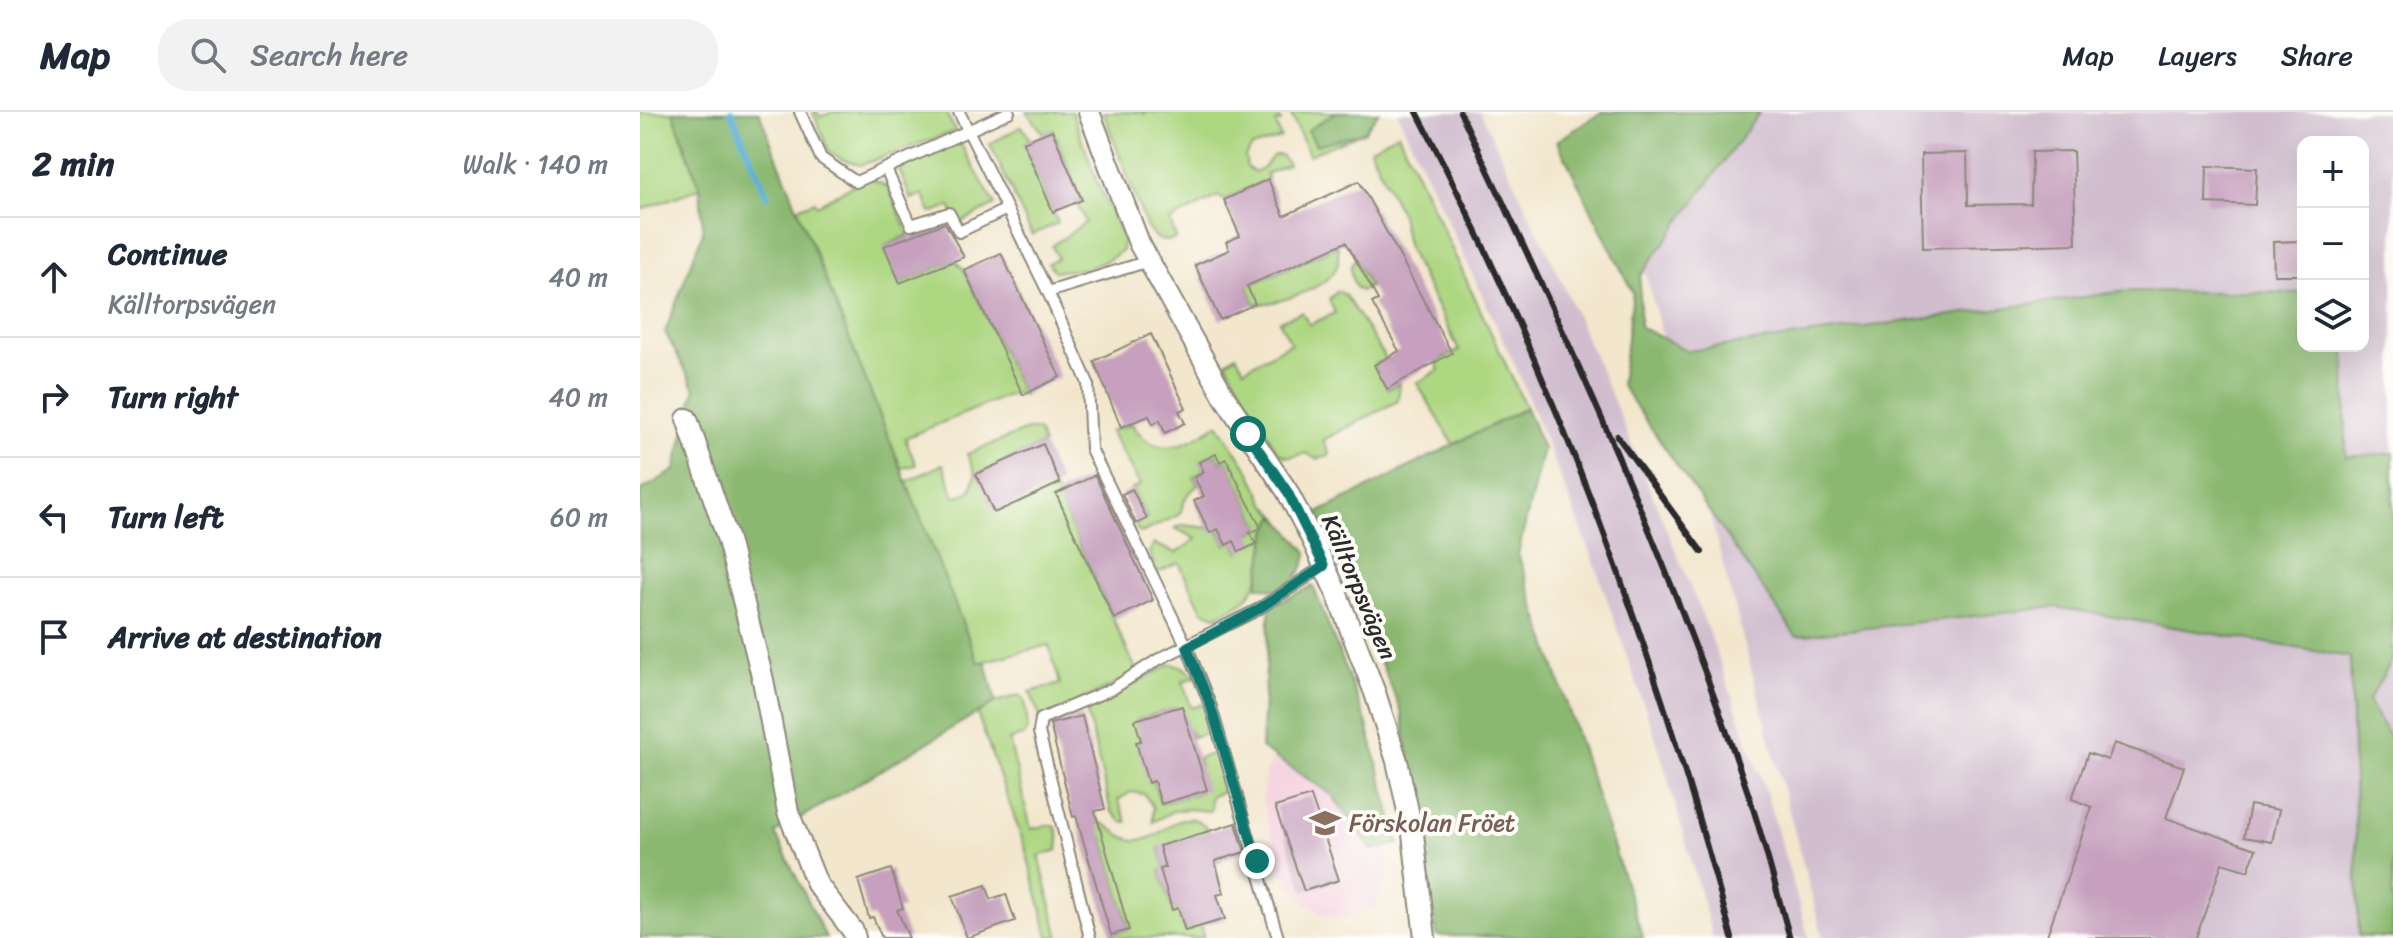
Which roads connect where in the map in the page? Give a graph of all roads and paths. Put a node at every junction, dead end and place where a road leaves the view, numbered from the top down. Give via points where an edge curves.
1 (800, 112) edge
2 (959, 112) edge
3 (1009, 112) edge
4 (1089, 112) edge
5 (969, 132) junction
6 (886, 169) junction
7 (1007, 209) junction
8 (1149, 261) junction
9 (1048, 292) junction
10 (687, 419) dead end
11 (1324, 566) junction
12 (1187, 647) junction
13 (855, 938) edge
14 (1090, 938) edge
15 (1278, 938) edge
16 (1425, 938) edge

1 - 6 lane via 821,158 856,182
2 - 5 lane
3 - 5 lane
4 - 8 street, Källtorpsvägen
5 - 6 lane
5 - 7 lane
6 - 7 lane via 911,225 949,213 959,232
7 - 9 lane
8 - 9 lane
8 - 11 street, Källtorpsvägen via 1225,398 1287,491
9 - 12 lane via 1088,383 1091,449
10 - 13 street via 728,540 763,680 788,812 817,884
11 - 12 lane
11 - 16 street, Källtorpsvägen via 1397,761 1413,834
12 - 14 lane via 1112,689 1041,719 1039,732
12 - 15 lane via 1211,707

